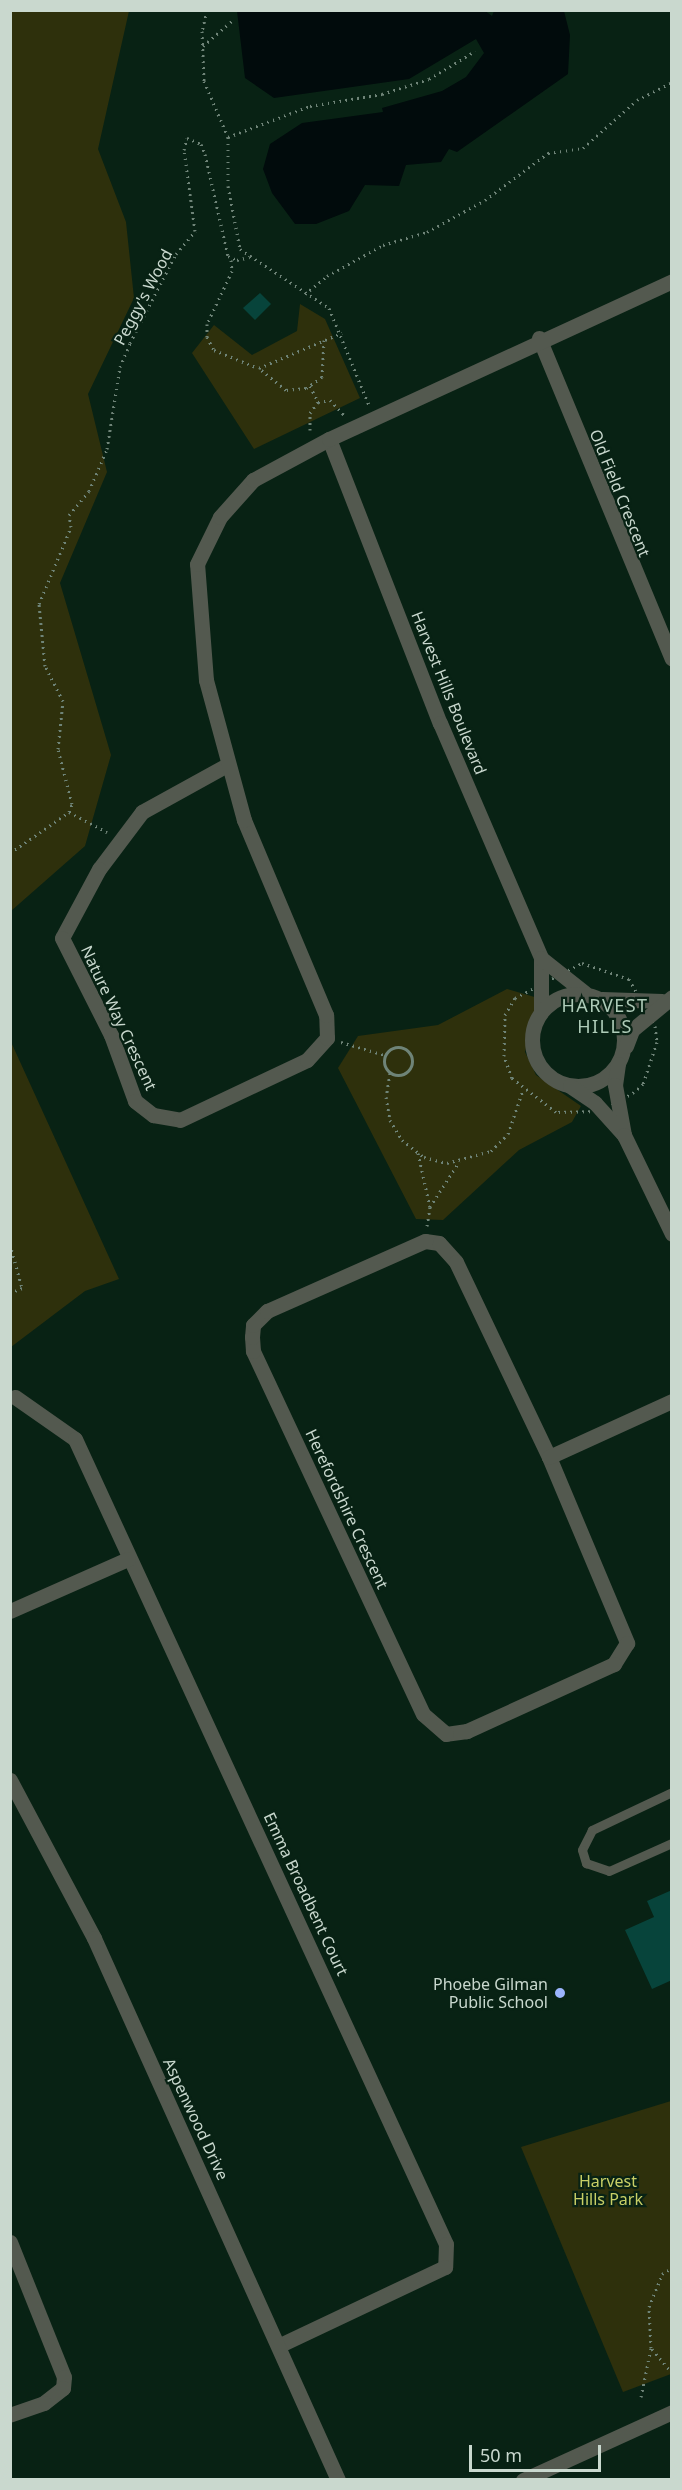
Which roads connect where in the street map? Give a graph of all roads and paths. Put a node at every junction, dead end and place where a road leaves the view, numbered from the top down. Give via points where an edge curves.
1 (207, 10) edge
2 (233, 20) dead end
3 (202, 46) junction
4 (475, 51) dead end
5 (672, 82) edge
6 (228, 137) junction
7 (250, 256) junction
8 (231, 260) junction
9 (672, 281) edge
10 (305, 294) junction
11 (342, 333) junction
12 (539, 338) junction
13 (324, 340) junction
14 (259, 368) junction
15 (310, 386) junction
16 (318, 402) junction
17 (374, 418) junction
18 (355, 427) junction
19 (329, 439) junction
20 (315, 447) junction
21 (672, 659) edge
22 (227, 765) junction
23 (69, 812) junction
24 (121, 840) junction
25 (10, 853) edge
26 (541, 958) junction
27 (558, 974) junction
28 (544, 981) junction
29 (585, 993) junction
30 (600, 998) junction
31 (667, 999) edge
32 (643, 1008) junction
33 (542, 1011) junction
34 (327, 1038) junction
35 (624, 1049) junction
36 (385, 1055) junction
37 (618, 1064) junction
38 (390, 1073) junction
39 (569, 1086) junction
40 (523, 1090) junction
41 (618, 1103) junction
42 (602, 1111) junction
43 (624, 1135) junction
44 (418, 1152) junction
45 (459, 1162) junction
46 (672, 1234) edge
47 (10, 1244) edge
48 (10, 1293) edge
49 (15, 1397) dead end
50 (672, 1401) edge
51 (549, 1457) junction
52 (128, 1559) junction
53 (10, 1611) edge
54 (10, 1780) edge
55 (672, 1792) edge
56 (672, 1843) edge
57 (10, 2242) edge
58 (672, 2268) edge
59 (280, 2345) junction
60 (651, 2348) junction
61 (672, 2373) edge
62 (641, 2397) dead end
63 (672, 2412) edge
64 (10, 2415) edge
65 (532, 2478) edge
66 (338, 2480) edge

1 - 3 path
2 - 3 path
3 - 6 path via 204,81
4 - 6 path via 429,78 382,94 310,106
5 - 10 path via 637,100 583,148 548,153 485,200 427,232 383,245 327,276
6 - 7 path via 228,186 240,249
7 - 8 path
7 - 10 path
8 - 14 path via 232,271 207,324 207,337 214,350
8 - 23 path, Peggy's Wood via 205,154 201,144 187,138 184,150 195,231 176,254 130,343 120,367 107,448 89,491 69,515 71,527 39,604 45,666 63,701 58,749 72,804
9 - 12 street
10 - 11 path via 329,309
11 - 13 path
11 - 17 path
12 - 17 street
12 - 21 street, Old Field Crescent
13 - 14 path
13 - 15 path via 322,377
14 - 15 path via 286,390
15 - 16 path
16 - 18 path via 330,400
16 - 20 path via 309,426
17 - 18 street
18 - 19 street
19 - 20 street
19 - 26 street, Harvest Hills Boulevard via 440,723
20 - 22 street via 253,480 220,517 197,564 206,680
22 - 24 street, Nature Way Crescent via 142,812
22 - 34 street via 244,820 326,1015
23 - 24 path
23 - 25 path
24 - 34 street, Nature Way Crescent via 62,938 111,1035 135,1101 153,1115 180,1120 307,1060
26 - 27 street, Harvest Hills Boulevard
26 - 28 street, Harvest Hills Boulevard
27 - 29 street, Harvest Hills Boulevard
27 - 32 path via 582,963 621,973
28 - 33 street, Harvest Hills Boulevard
28 - 40 path via 515,998 505,1015 504,1056
29 - 30 street
29 - 33 street via 554,1000
30 - 32 street
30 - 35 street via 620,1017
31 - 32 street
32 - 35 street
32 - 41 path via 657,1042 643,1084
33 - 39 street via 534,1025 534,1054 542,1069
34 - 36 path
35 - 37 street
36 - 38 path
36 - 38 path via 397,1047 411,1056 408,1071
37 - 39 street via 593,1084
37 - 41 street
38 - 44 path via 386,1097 390,1120
39 - 42 street
40 - 42 path via 556,1112
40 - 45 path via 508,1134 491,1151
41 - 42 path
41 - 43 street
42 - 43 street
43 - 46 street
44 - 45 path
44 - 45 path via 430,1207
47 - 48 path via 22,1288
49 - 52 street, Emma Broadbent Court via 75,1439
50 - 51 street
51 - 51 street, Herefordshire Crescent via 456,1262 439,1243 410,1245 267,1311 253,1325 253,1351 423,1714 446,1734 467,1731 614,1664 627,1643
52 - 53 street
52 - 59 street, Emma Broadbent Court via 446,2244 446,2267
54 - 59 street, Aspenwood Drive via 94,1938
55 - 56 lane via 592,1830 582,1850 586,1863 609,1871
57 - 64 street via 64,2377 63,2388 44,2403
58 - 60 path via 662,2274 648,2307
59 - 66 street, Aspenwood Drive
60 - 61 path
60 - 62 path
63 - 65 street

